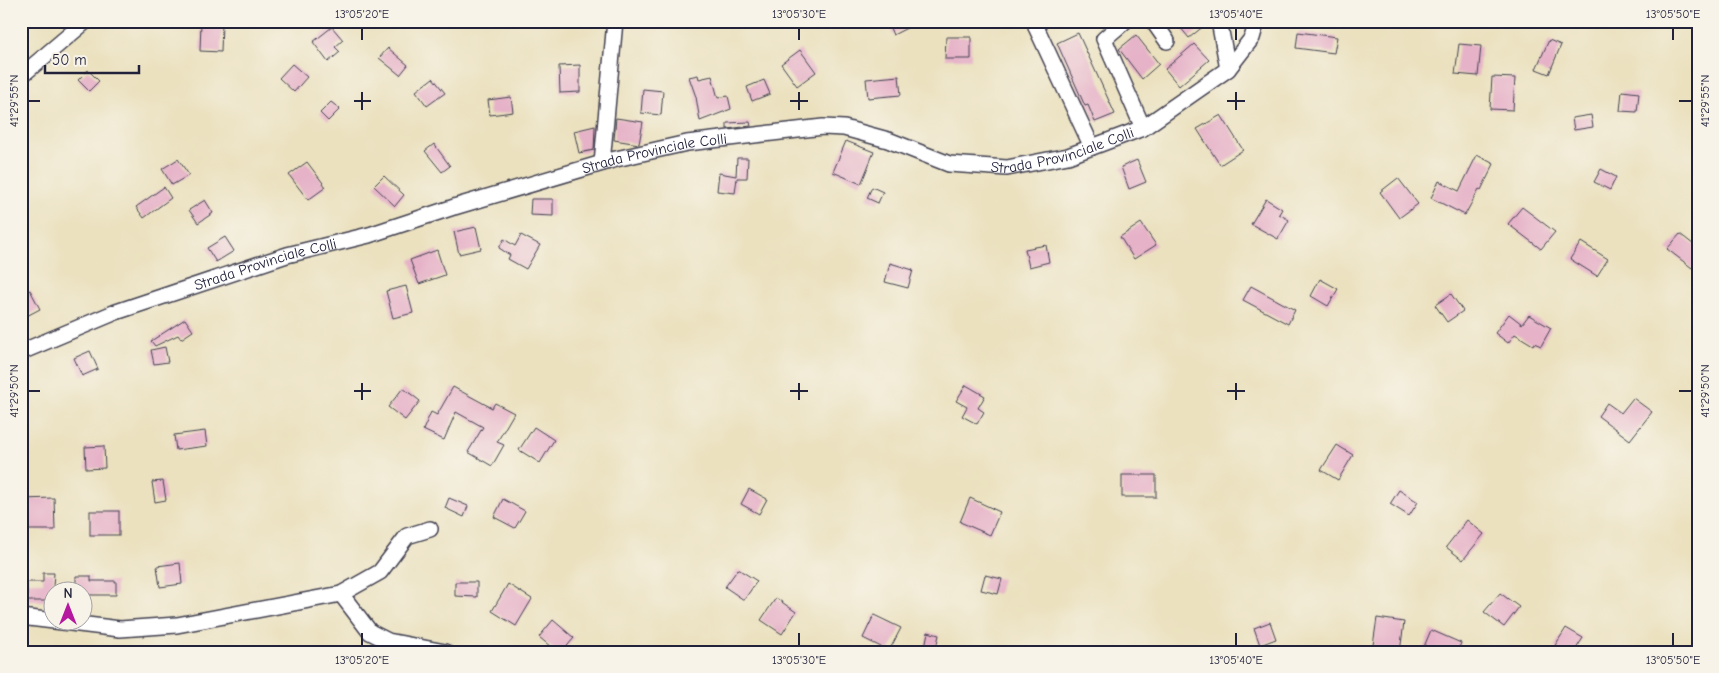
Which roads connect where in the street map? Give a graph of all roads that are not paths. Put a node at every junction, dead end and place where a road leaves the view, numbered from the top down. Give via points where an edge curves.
1 (86, 21) edge
2 (615, 21) edge
3 (1125, 21) edge
4 (1153, 21) edge
5 (1219, 21) edge
6 (1257, 21) edge
7 (1036, 27) dead end
8 (1167, 41) dead end
9 (1228, 69) junction
10 (21, 76) edge
11 (1143, 128) junction
12 (1092, 147) junction
13 (602, 163) junction
14 (21, 352) edge
15 (430, 529) dead end
16 (341, 594) junction
17 (21, 617) edge
18 (445, 652) edge

1 - 10 street
2 - 13 street
3 - 11 street via 1104,39
4 - 8 street
5 - 9 street
6 - 9 street, Strada Provinciale Colli via 1252,38
7 - 12 street
9 - 11 street, Strada Provinciale Colli
11 - 12 street, Strada Provinciale Colli
12 - 13 street, Strada Provinciale Colli via 1068,156 1007,168 950,164 888,140 844,128 822,127 687,143
13 - 14 street, Strada Provinciale Colli via 369,235 287,256 116,312
15 - 16 street via 407,536 380,572
16 - 17 street via 167,626 120,629
16 - 18 street via 370,632 388,641

